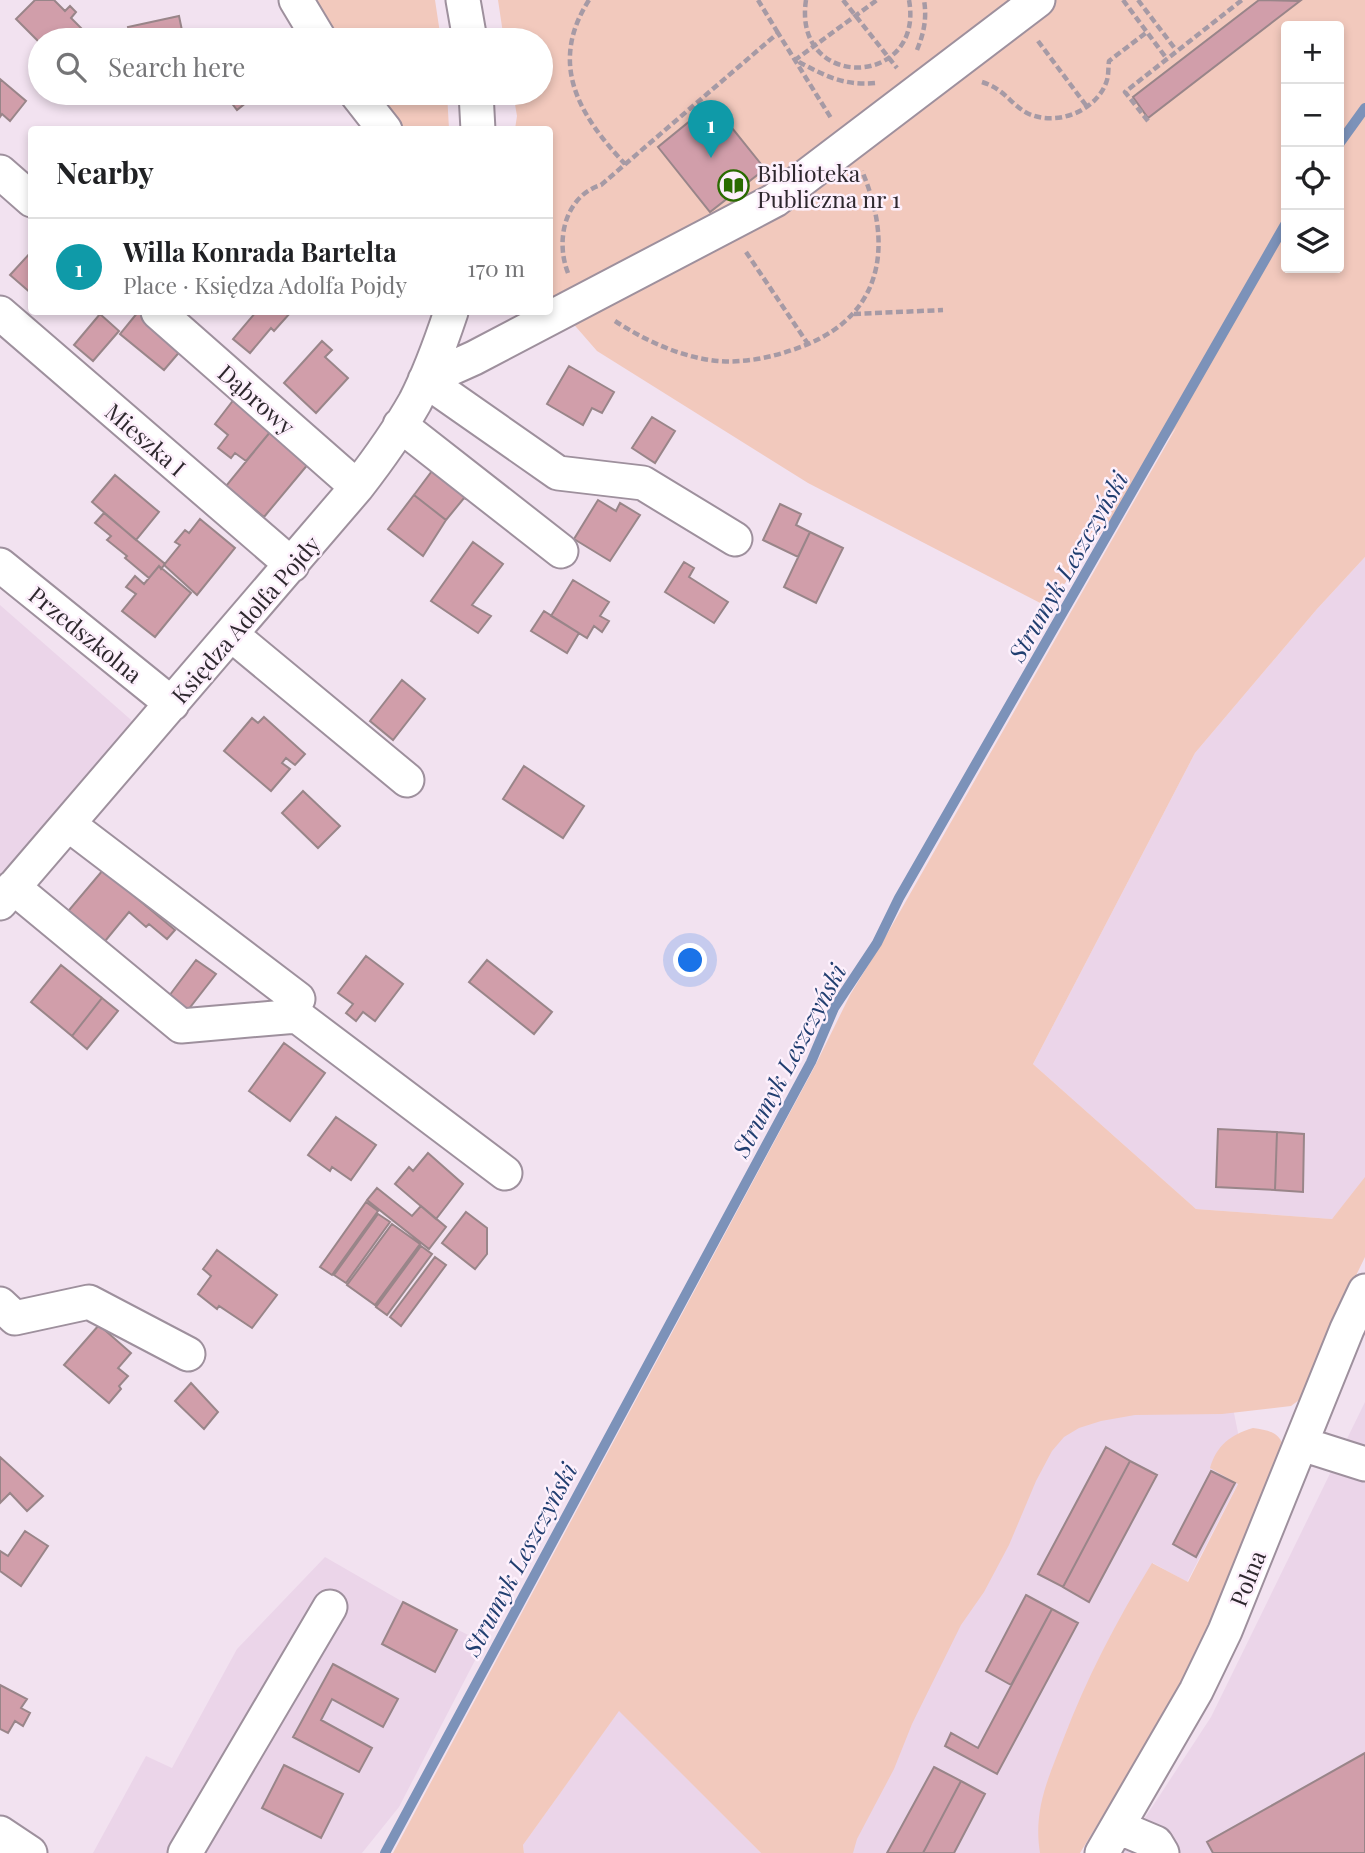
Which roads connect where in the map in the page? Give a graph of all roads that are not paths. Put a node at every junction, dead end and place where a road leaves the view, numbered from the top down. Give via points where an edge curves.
1 (296, 0) edge
2 (463, 0) edge
3 (1028, 8) edge
4 (313, 28) edge
5 (468, 28) edge
6 (365, 105) edge
7 (476, 105) edge
8 (382, 126) edge
9 (478, 126) edge
10 (0, 172) edge
11 (28, 196) edge
12 (0, 313) edge
13 (161, 315) edge
14 (450, 315) edge
15 (425, 380) junction
16 (400, 425) junction
17 (357, 487) junction
18 (736, 539) dead end
19 (561, 551) dead end
20 (0, 565) edge
21 (292, 565) junction
22 (232, 635) junction
23 (172, 704) junction
24 (407, 780) dead end
25 (68, 824) junction
26 (7, 895) edge
27 (298, 999) dead end
28 (505, 1173) dead end
29 (1365, 1291) edge
30 (0, 1304) edge
31 (188, 1354) dead end
32 (1301, 1444) junction
33 (1365, 1464) edge
34 (330, 1607) dead end
35 (1110, 1840) edge
36 (185, 1853) edge
37 (1162, 1853) edge

1 - 4 street
2 - 5 street
3 - 15 street via 775,200
6 - 8 street
7 - 9 street
10 - 11 street
12 - 21 street, Mieszka I
13 - 17 street, Dąbrowy
14 - 15 street, Księdza Adolfa Pojdy
15 - 16 street, Księdza Adolfa Pojdy
15 - 18 street via 558,473 643,483
16 - 17 street, Księdza Adolfa Pojdy
16 - 19 street
17 - 21 street, Księdza Adolfa Pojdy
20 - 23 street, Przedszkolna
21 - 22 street, Księdza Adolfa Pojdy
22 - 23 street, Księdza Adolfa Pojdy
22 - 24 street
23 - 25 street, Księdza Adolfa Pojdy
25 - 26 street, Księdza Adolfa Pojdy
25 - 27 street
26 - 28 street via 181,1026 297,1016
29 - 32 street, Polna
30 - 31 street via 15,1318 89,1303
32 - 33 street
32 - 35 street, Polna via 1225,1631 1196,1691
34 - 36 street
35 - 37 street via 1156,1843

